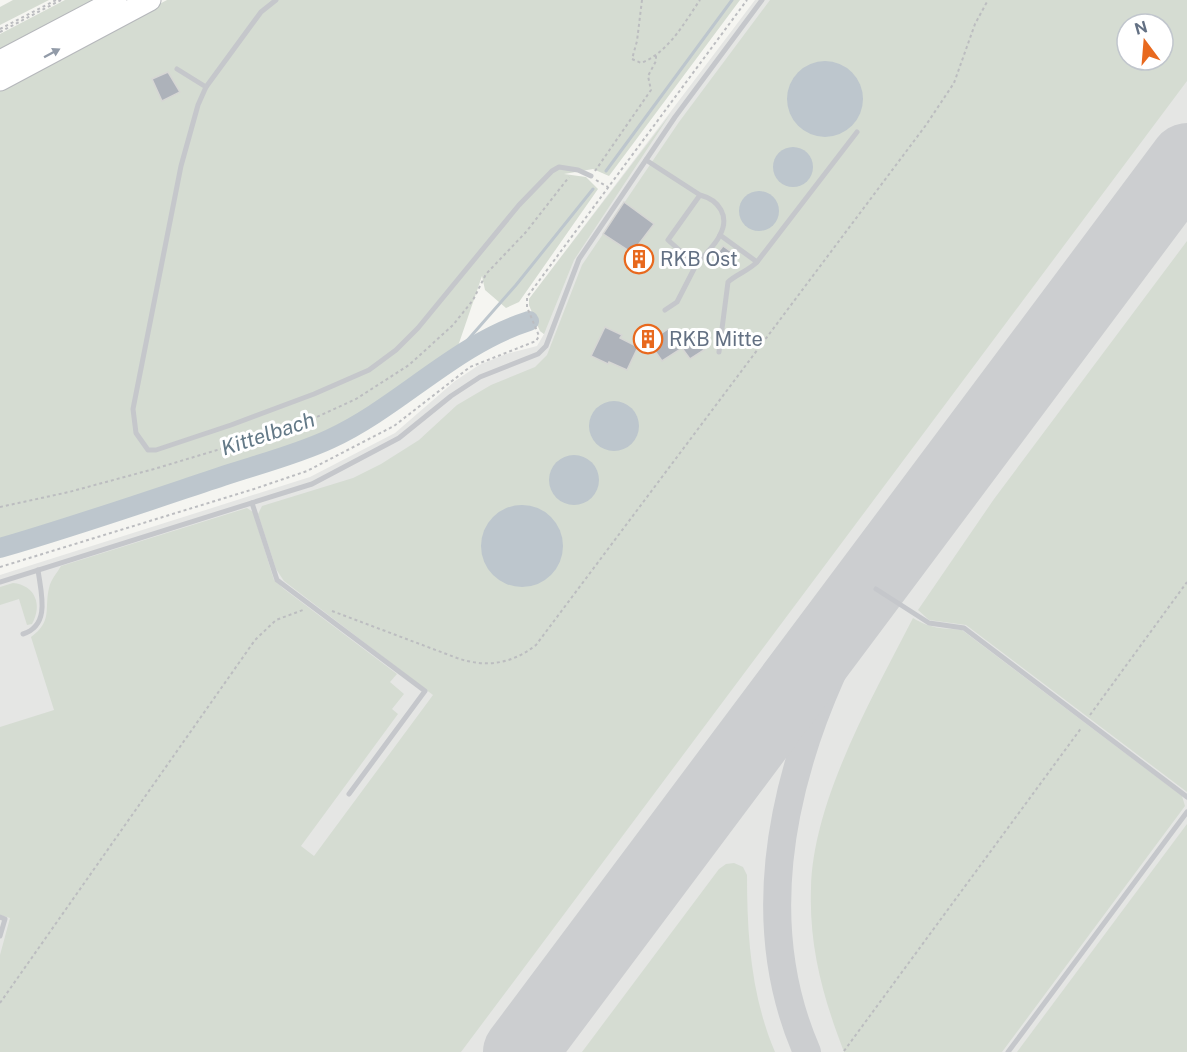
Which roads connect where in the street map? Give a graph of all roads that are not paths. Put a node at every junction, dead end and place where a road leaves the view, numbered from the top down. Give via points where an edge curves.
1 (116, 0) edge
2 (150, 0) edge
3 (276, 0) edge
4 (762, 0) edge
5 (0, 62) edge
6 (177, 69) dead end
7 (0, 80) edge
8 (207, 87) junction
9 (857, 132) dead end
10 (646, 159) junction
11 (591, 176) road end
12 (700, 195) junction
13 (720, 235) junction
14 (757, 262) junction
15 (696, 265) junction
16 (665, 310) dead end
17 (719, 352) dead end
18 (252, 503) junction
19 (38, 570) junction
20 (0, 582) edge
21 (876, 589) dead end
22 (23, 634) dead end
23 (349, 794) dead end
24 (1187, 797) edge
25 (1187, 812) edge
26 (0, 917) edge
27 (0, 936) edge
28 (1008, 1052) edge

1 - 5 highway
7 -> 2 highway
3 - 8 lane via 261,12
4 - 10 lane
6 - 8 lane
8 - 11 lane via 181,166 133,409 136,433 148,450 231,425 369,369 418,328 519,205 552,171 559,167
9 - 14 lane
10 - 12 lane
10 - 18 lane via 579,260 546,346 538,354 480,376 399,438 320,480
12 - 13 lane via 711,198 722,209
12 - 15 lane via 668,240
13 - 14 lane
13 - 15 lane
14 - 17 lane via 728,282
15 - 16 lane via 676,302
18 - 19 lane
18 - 23 lane via 277,580 425,692
19 - 20 lane
19 - 22 lane via 42,616 34,629
21 - 24 lane via 929,623 964,628
25 - 28 lane
26 - 27 lane via 5,919

